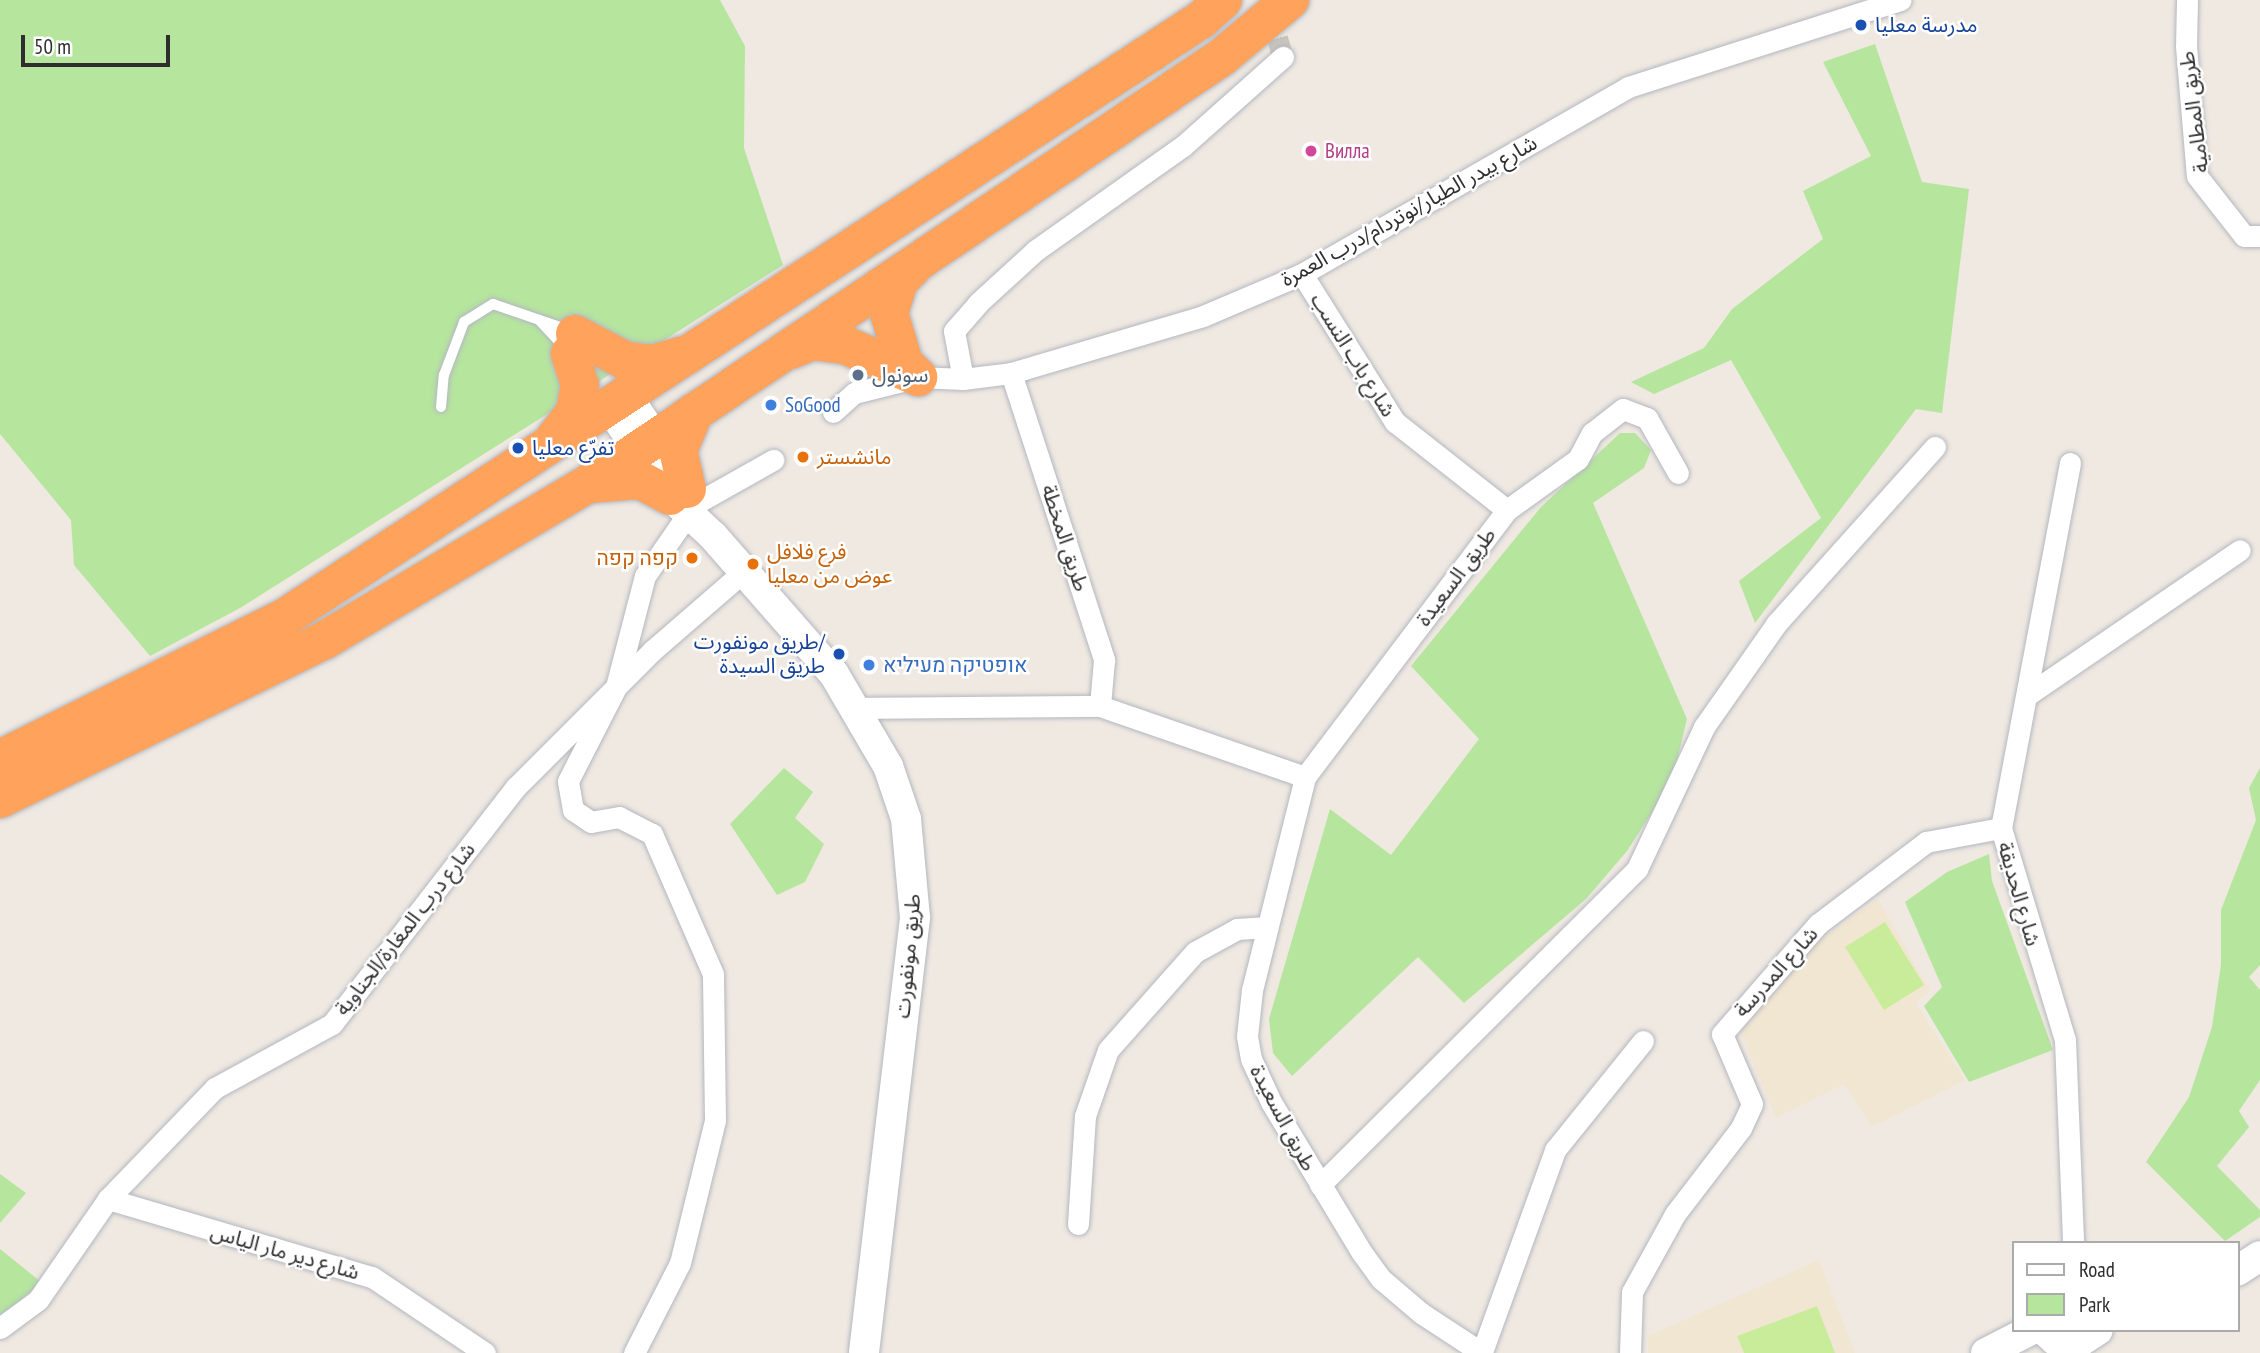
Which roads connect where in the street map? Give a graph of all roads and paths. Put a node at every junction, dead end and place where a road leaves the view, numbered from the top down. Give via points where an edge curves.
1 (1223, 0) edge
2 (1290, 0) edge
3 (1900, 0) edge
4 (2187, 0) edge
5 (1283, 57) dead end
6 (2260, 236) edge
7 (922, 258) junction
8 (1302, 274) junction
9 (535, 315) junction
10 (572, 344) junction
11 (695, 351) junction
12 (770, 359) junction
13 (1011, 373) junction
14 (918, 377) junction
15 (963, 379) junction
16 (610, 391) junction
17 (441, 407) dead end
18 (695, 411) junction
19 (833, 412) dead end
20 (647, 443) junction
21 (547, 446) junction
22 (1935, 447) dead end
23 (774, 460) dead end
24 (2070, 463) dead end
25 (1678, 473) dead end
26 (587, 484) junction
27 (685, 501) junction
28 (1507, 510) junction
29 (2240, 550) dead end
30 (743, 572) junction
31 (616, 687) junction
32 (2029, 694) junction
33 (1100, 706) junction
34 (857, 708) junction
35 (0, 759) edge
36 (1305, 777) junction
37 (0, 799) edge
38 (2001, 828) junction
39 (1267, 927) junction
40 (1643, 1041) dead end
41 (1320, 1185) junction
42 (108, 1199) junction
43 (1078, 1224) dead end
44 (2073, 1241) edge
45 (2260, 1256) edge
46 (2239, 1269) edge
47 (0, 1328) edge
48 (2027, 1332) edge
49 (2047, 1332) edge
50 (2095, 1332) edge
51 (485, 1353) edge
52 (634, 1353) edge
53 (864, 1353) edge
54 (1482, 1353) edge
55 (1630, 1353) edge
56 (1986, 1353) edge

1 - 11 highway via 1202,19
2 - 7 highway via 1222,57
3 - 8 street, شارع بيدر الطيار/نوتردام/درب العمرة via 1628,87
4 - 6 street, طريق المطامية via 2186,46 2197,176 2244,236
5 - 15 street via 1183,146 1035,250 978,303 954,331
7 - 12 highway
7 - 14 highway via 899,281 889,313 899,350
8 - 13 street, شارع بيدر الطيار/نوتردام/درب العمرة via 1203,316
8 - 28 street, شارع باب النسب via 1395,422
9 - 10 lane
9 - 10 lane
9 - 17 lane via 494,304 464,322 444,375
10 - 11 highway via 626,361 653,364
10 - 16 lane
10 - 16 lane
10 - 21 highway via 580,385 575,412
11 - 16 highway
12 - 14 highway via 812,341 845,345
12 - 18 highway
13 - 15 street, شارع بيدر الطيار/نوتردام/درب العمرة
13 - 33 street, طريق المخطة via 1104,660
14 - 15 street, شارع بيدر الطيار/نوتردام/درب العمرة
14 - 19 street, شارع بيدر الطيار/نوتردام/درب العمرة via 854,393
16 - 20 main road, طريق مونفورت
16 - 21 highway
18 - 20 highway
18 - 27 highway via 678,451
20 - 26 highway
20 - 27 main road, طريق مونفورت
21 - 35 highway via 284,618
22 - 41 street via 1776,624 1704,727 1637,869
23 - 27 street
24 - 32 street, شارع الحديقة
25 - 28 street, طريق السعيدة via 1647,418 1623,409 1592,433 1578,459
26 - 27 highway via 640,480
26 - 37 highway via 325,640
27 - 30 main road, طريق مونفورت
27 - 31 street via 645,576
28 - 36 street, طريق السعيدة
29 - 32 street
30 - 31 street, شارع درب المغارة/الجناوية
30 - 34 main road, طريق مونفورت via 834,674
31 - 42 street, شارع درب المغارة/الجناوية via 516,786 332,1024 215,1088
31 - 52 street via 568,781 573,810 592,822 619,817 652,834 713,974 715,1120 680,1263
32 - 38 street, شارع الحديقة
33 - 34 street
33 - 36 street
34 - 53 main road, طريق مونفورت via 888,766 906,819 915,918
36 - 39 street, طريق السعيدة
38 - 44 street, شارع الحديقة via 2065,1040
38 - 55 street, شارع المدرسة via 1926,842 1818,924 1723,1034 1752,1104 1741,1128 1675,1214 1632,1292
39 - 41 street, طريق السعيدة via 1252,990 1247,1037 1251,1059
39 - 43 street via 1237,929 1195,952 1108,1050 1085,1116
40 - 54 street via 1555,1150
41 - 54 street, طريق السعيدة via 1381,1279 1421,1313
42 - 47 street, شارع درب المغارة/الجناوية via 38,1300
42 - 51 street, شارع دير مار الياس via 372,1277
45 - 46 main road
48 - 56 main road
49 - 50 main road via 2055,1340 2075,1345

